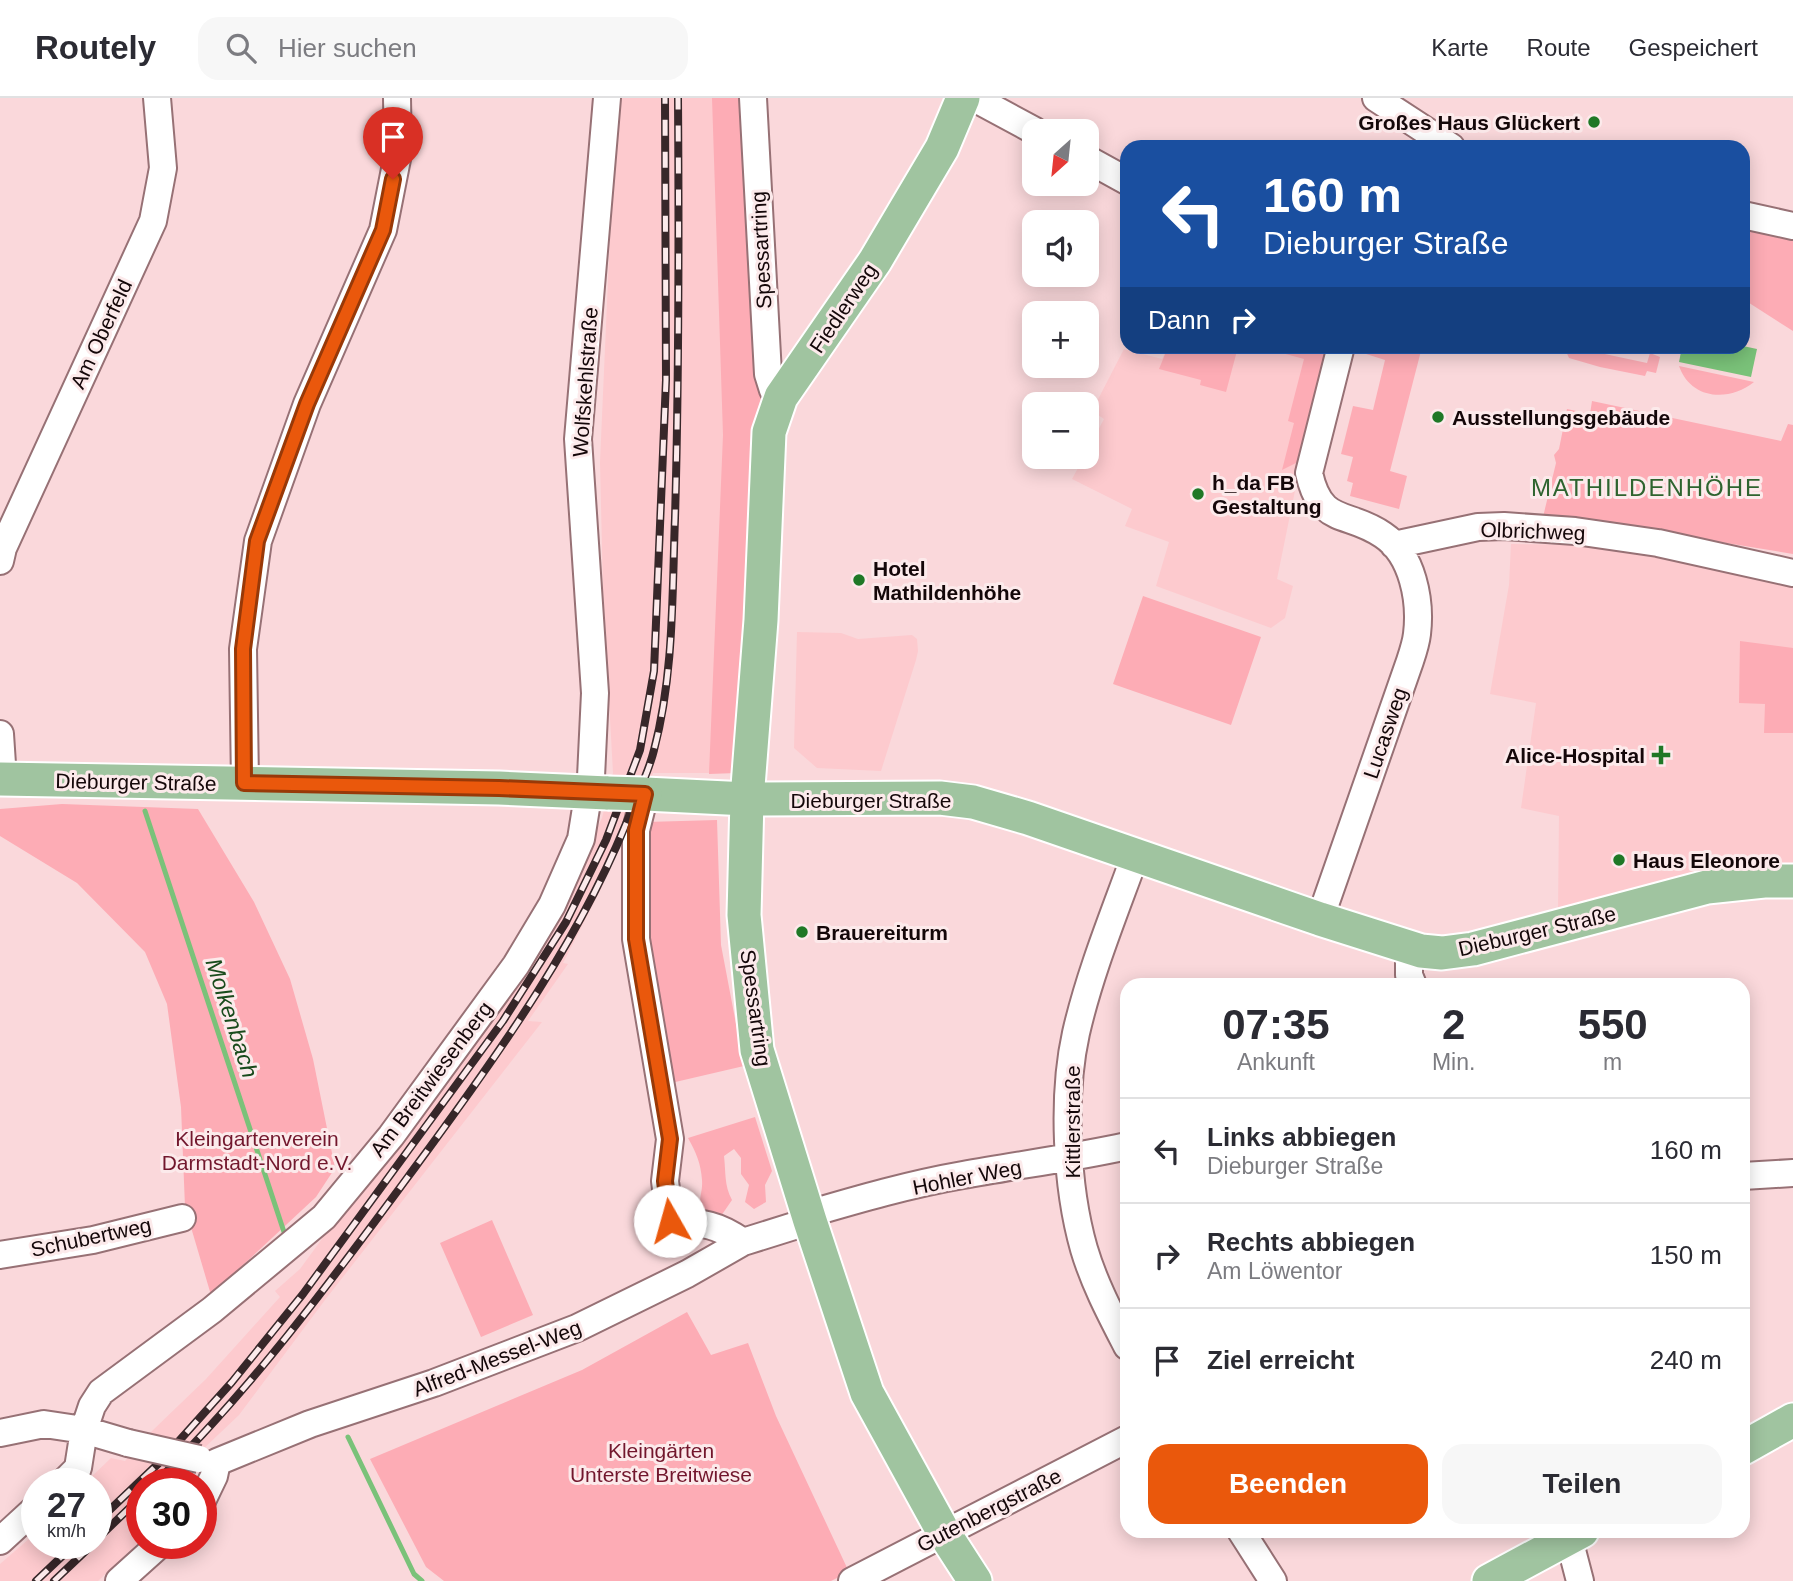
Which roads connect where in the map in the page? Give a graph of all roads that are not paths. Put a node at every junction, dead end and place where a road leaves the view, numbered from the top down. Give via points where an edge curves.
1 (157, 98) edge
2 (397, 98) edge
3 (607, 98) edge
4 (753, 98) edge
5 (949, 98) edge
6 (963, 98) edge
7 (974, 98) edge
8 (1376, 98) edge
9 (1022, 124) edge
10 (1440, 140) edge
11 (1099, 166) edge
12 (1120, 177) edge
13 (920, 184) junction
14 (1750, 217) edge
15 (1793, 226) edge
16 (1339, 354) edge
17 (781, 397) junction
18 (769, 432) joint
19 (1394, 545) junction
20 (0, 561) edge
21 (1793, 573) edge
22 (0, 734) edge
23 (2, 779) edge
24 (244, 783) junction
25 (598, 793) junction
26 (645, 794) junction
27 (747, 799) junction
28 (1135, 856) junction
29 (1793, 881) edge
30 (1320, 919) junction
31 (1409, 947) junction
32 (1410, 978) edge
33 (1120, 1148) edge
34 (1069, 1159) junction
35 (1793, 1173) edge
36 (1750, 1176) edge
37 (809, 1217) junction
38 (182, 1218) dead end
39 (743, 1242) junction
40 (0, 1255) edge
41 (1120, 1332) edge
42 (1793, 1420) edge
43 (84, 1430) junction
44 (0, 1433) edge
45 (1120, 1443) edge
46 (1750, 1444) edge
47 (208, 1461) junction
48 (78, 1468) edge
49 (211, 1468) edge
50 (21, 1522) edge
51 (944, 1533) junction
52 (1245, 1538) edge
53 (1570, 1538) edge
54 (1571, 1538) edge
55 (1572, 1538) edge
56 (0, 1541) edge
57 (143, 1559) edge
58 (119, 1581) edge
59 (853, 1581) edge
60 (975, 1581) edge
61 (1273, 1581) edge
62 (1489, 1581) edge
63 (1513, 1581) edge
64 (1580, 1581) edge

1 - 20 street, Am Oberfeld via 163,168 153,221
2 - 24 street via 398,154 383,230 307,404 257,541 243,649
3 - 25 street, Wolfskehlstraße via 578,439
4 - 17 street, Spessartring via 768,374 773,390
5 - 13 main road, Fiedlerweg
6 - 13 main road, Fiedlerweg via 942,148
7 - 9 street
8 - 10 street
11 - 12 street
13 - 17 main road, Fiedlerweg via 875,261
14 - 15 street
16 - 19 street via 1309,473 1313,491 1326,510 1374,530
17 - 18 main road, Fiedlerweg
18 - 27 main road, Spessartring
19 - 21 street, Olbrichweg via 1504,526 1644,541
19 - 30 street, Lucasweg via 1410,573 1417,635
22 - 23 street
23 - 24 main road, Dieburger Straße
24 - 25 main road, Dieburger Straße
25 - 26 main road, Dieburger Straße, bridge
25 - 43 street, Am Breitwiesenberg via 552,905 516,965 391,1136 324,1217 212,1310 101,1392
26 - 27 main road, Dieburger Straße
26 - 39 street via 636,830 636,939 670,1139 665,1181 670,1221 708,1223
27 - 28 main road, Dieburger Straße via 953,799 1028,818
27 - 37 main road, Spessartring via 744,915 757,1050
28 - 30 main road, Dieburger Straße
28 - 34 street, Kittlerstraße via 1076,1032 1069,1074
29 - 31 main road, Dieburger Straße via 1707,887 1462,951
30 - 31 main road, Dieburger Straße
31 - 32 street
33 - 34 street, Hohler Weg
34 - 37 street, Hohler Weg via 962,1175 875,1195
34 - 41 street, Kittlerstraße via 1084,1250
35 - 36 street
37 - 39 street, Alfred-Messel-Weg
37 - 51 main road, Spessartring via 867,1393
38 - 40 street, Schubertweg via 93,1240
39 - 47 street, Alfred-Messel-Weg via 577,1328
42 - 46 main road
43 - 44 street via 44,1424
43 - 47 street, bridge
43 - 48 street, Am Breitwiesenberg
45 - 51 street, Gutenbergstraße
47 - 49 street
50 - 56 street
51 - 59 street, Gutenbergstraße
51 - 60 main road, Spessartring
52 - 61 street
53 - 62 main road
54 - 63 main road
55 - 64 street
57 - 58 street

